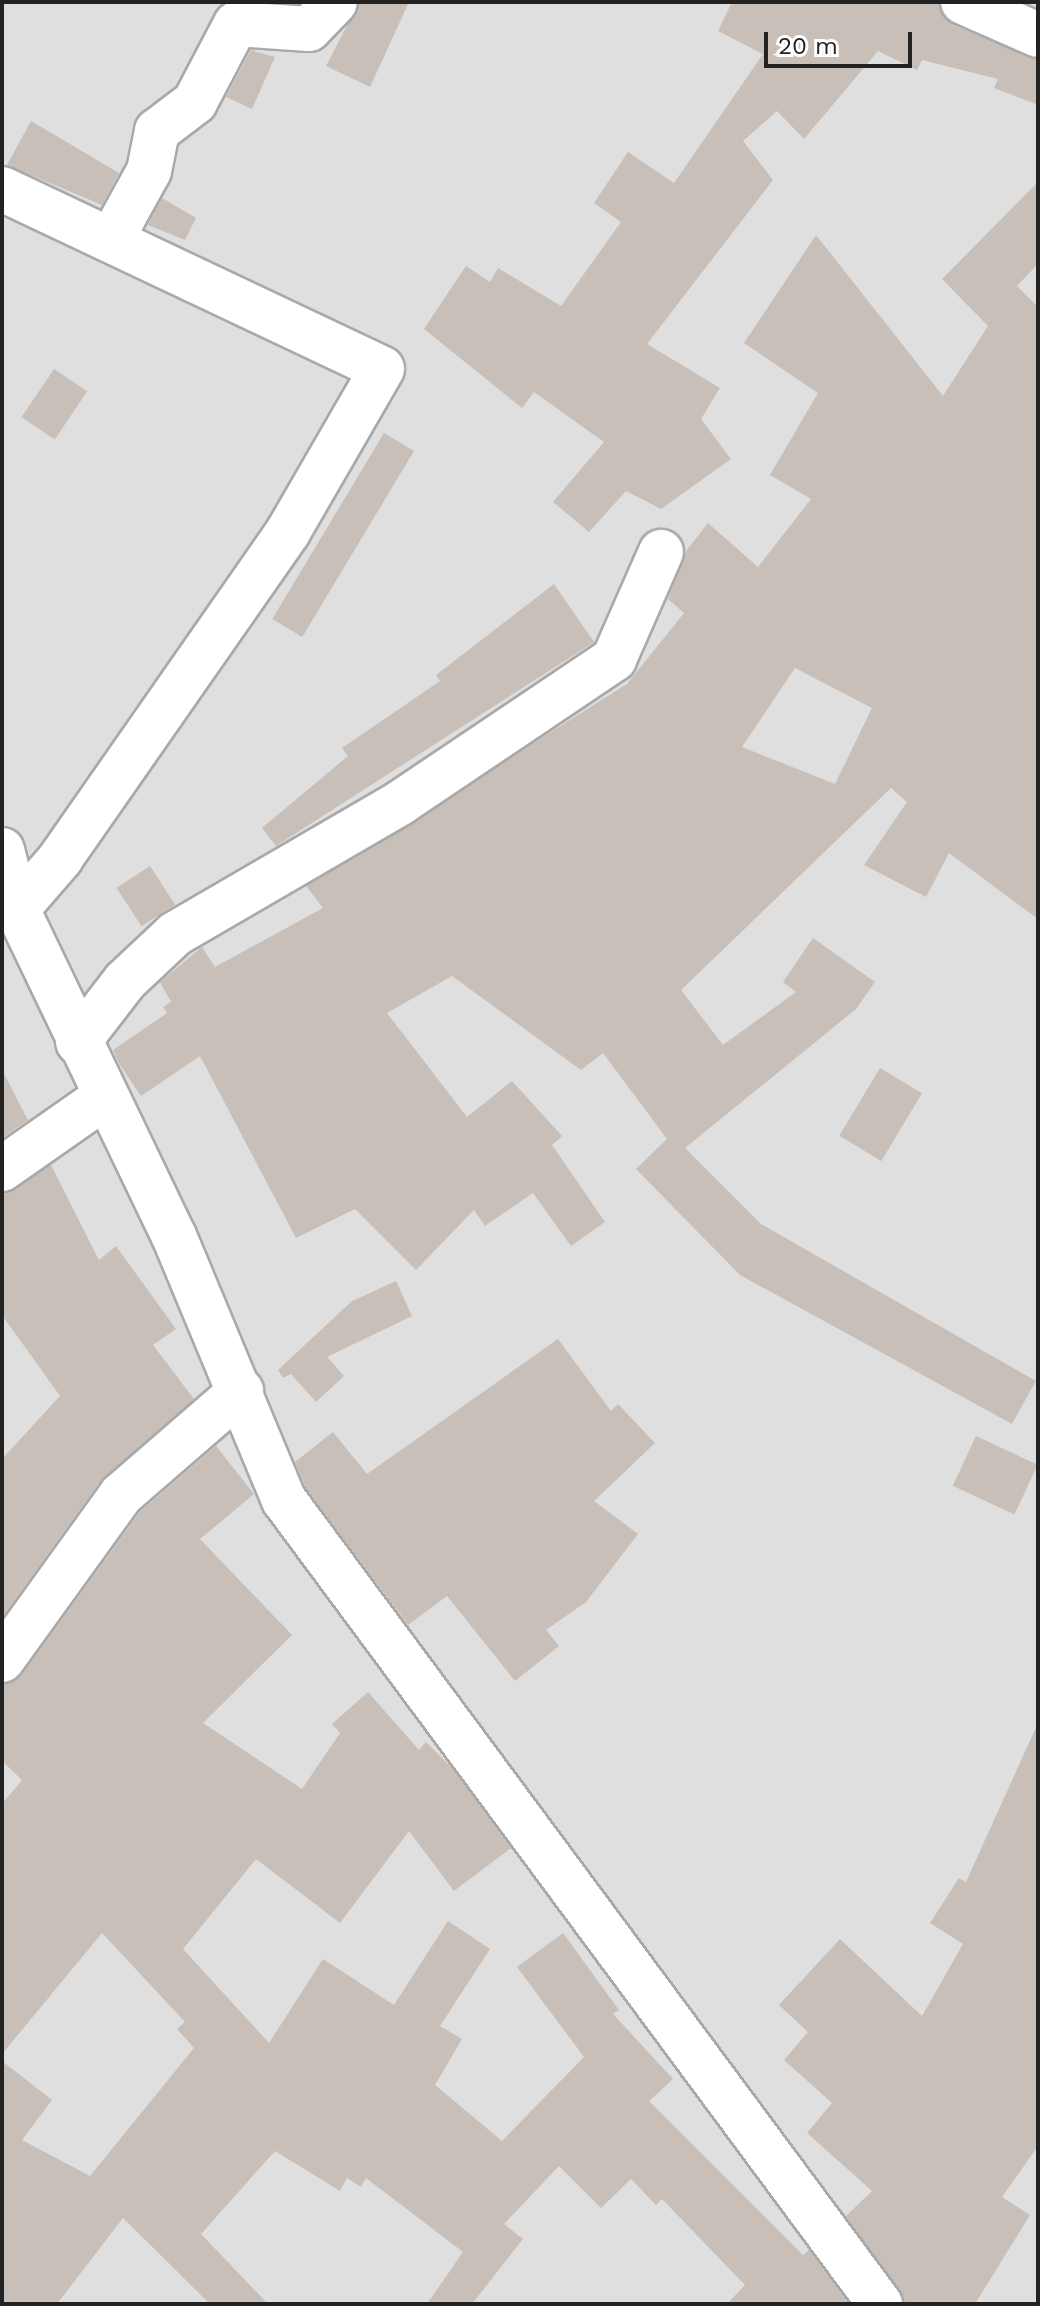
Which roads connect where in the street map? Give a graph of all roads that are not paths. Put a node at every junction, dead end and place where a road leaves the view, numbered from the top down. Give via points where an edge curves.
1 (335, 2) edge
2 (963, 2) edge
3 (1038, 35) edge
4 (2, 189) edge
5 (111, 240) junction
6 (661, 552) dead end
7 (7, 878) edge
8 (78, 1042) junction
9 (105, 1097) junction
10 (2, 1169) edge
11 (241, 1391) junction
12 (2, 1660) edge
13 (880, 2304) edge

1 - 5 street via 309,29 263,20 236,24 195,102 157,131 149,171
2 - 3 street
4 - 5 street
5 - 7 street via 382,369 288,532 61,858
6 - 8 street via 614,659 400,803 175,934 125,981
7 - 8 street
8 - 9 street
9 - 10 street
9 - 11 street
11 - 12 street via 121,1495
11 - 13 street via 260,1457 284,1500

